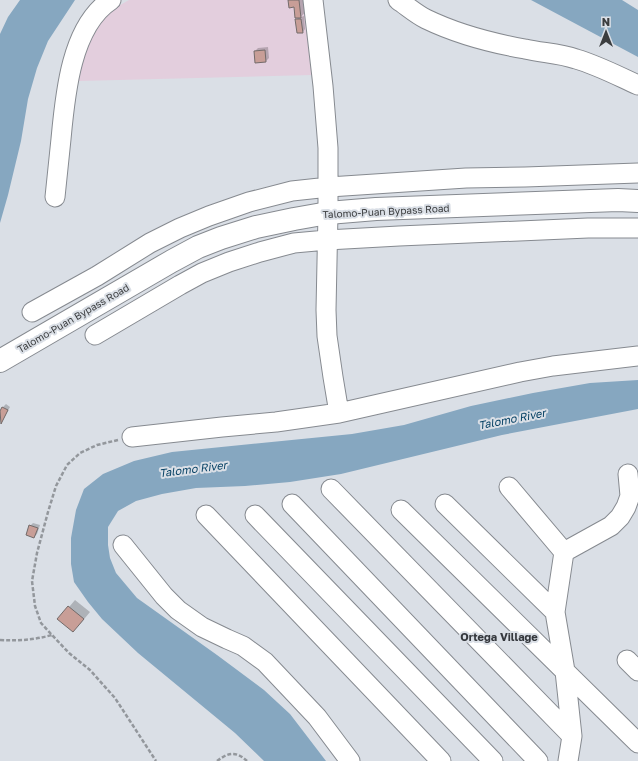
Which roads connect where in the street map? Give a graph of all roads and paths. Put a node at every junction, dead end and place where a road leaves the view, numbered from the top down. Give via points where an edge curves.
1 (111, 0) edge
2 (313, 0) edge
3 (398, 0) edge
4 (638, 85) edge
5 (638, 173) edge
6 (328, 186) junction
7 (55, 197) dead end
8 (638, 201) edge
9 (328, 213) junction
10 (638, 228) edge
11 (327, 240) junction
12 (32, 312) dead end
13 (94, 335) dead end
14 (638, 356) edge
15 (0, 361) edge
16 (340, 413) junction
17 (132, 437) joint
18 (628, 474) dead end
19 (508, 487) dead end
20 (331, 489) dead end
21 (292, 504) dead end
22 (445, 504) dead end
23 (401, 510) dead end
24 (206, 515) dead end
25 (255, 515) dead end
26 (123, 545) dead end
27 (564, 552) junction
28 (555, 612) junction
29 (52, 635) junction
30 (0, 640) edge
31 (565, 671) junction
32 (572, 736) junction
33 (638, 742) edge
34 (156, 761) edge
35 (217, 761) edge
36 (248, 761) edge
37 (350, 761) edge
38 (441, 761) edge
39 (493, 761) edge
40 (538, 761) edge
41 (568, 761) edge

1 - 7 street via 90,20 82,36 69,78 64,100
2 - 6 street via 326,110
3 - 4 street via 425,18 451,29 497,44 577,59
5 - 6 street via 466,178
6 - 9 street
6 - 12 street via 292,191 250,202 180,228
8 - 9 highway, Talomo-Puan Bypass Road via 376,209
9 - 11 street
9 - 15 highway, Talomo-Puan Bypass Road via 256,227 198,247
10 - 11 street
11 - 13 street via 260,252 202,273
11 - 16 street via 327,336
14 - 16 street via 520,372
16 - 17 street
17 - 29 path via 97,444 80,453 67,465 56,486 37,553 32,581 35,606 41,623
18 - 27 street via 630,496 620,517 611,526
19 - 27 street
20 - 32 street
21 - 40 street
22 - 28 street
23 - 31 street
24 - 38 street
25 - 39 street
26 - 37 street via 178,610 202,626 243,646 265,662 317,717
27 - 28 street
28 - 31 street
29 - 30 path via 16,641
29 - 34 path via 90,670 115,698
31 - 32 street
31 - 33 street
32 - 41 street
35 - 36 path via 235,753

